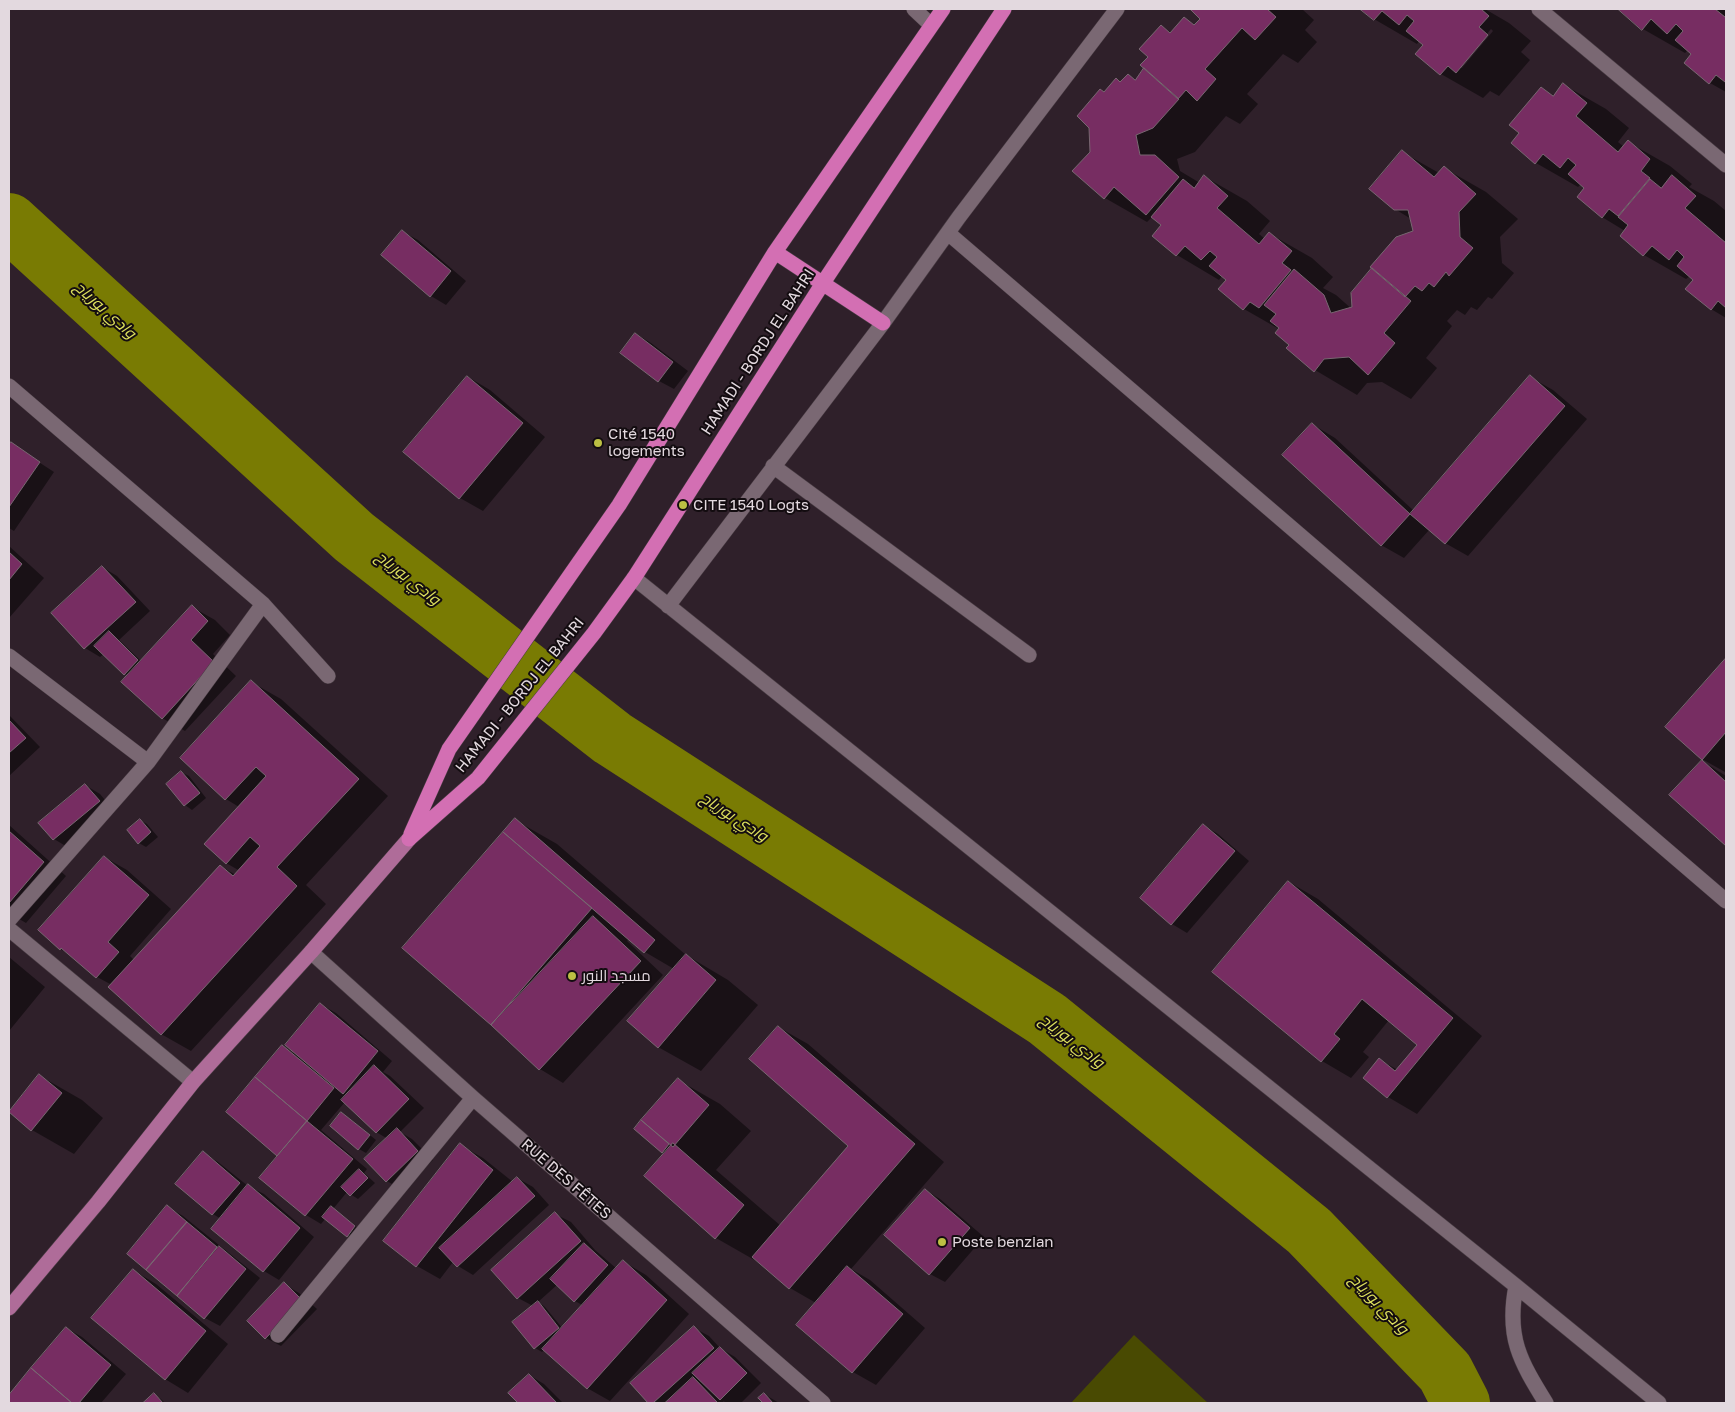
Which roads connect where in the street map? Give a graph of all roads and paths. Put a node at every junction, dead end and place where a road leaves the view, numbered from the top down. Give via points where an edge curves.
1 (914, 9) edge
2 (943, 9) edge
3 (1004, 9) edge
4 (1117, 9) edge
5 (1539, 9) edge
6 (931, 25) junction
7 (1726, 165) edge
8 (948, 233) junction
9 (775, 252) junction
10 (823, 283) junction
11 (883, 323) junction
12 (9, 386) edge
13 (773, 466) junction
14 (634, 578) junction
15 (264, 604) junction
16 (668, 606) junction
17 (1029, 655) dead end
18 (9, 656) edge
19 (328, 676) dead end
20 (148, 762) junction
21 (409, 839) junction
22 (1726, 901) edge
23 (9, 920) edge
24 (9, 929) edge
25 (311, 952) junction
26 (193, 1082) junction
27 (473, 1098) junction
28 (1516, 1286) junction
29 (9, 1308) edge
30 (278, 1335) dead end
31 (823, 1403) edge
32 (1546, 1403) edge
33 (1659, 1403) edge

1 - 6 street
2 - 6 highway, HAMADI - BORDJ EL BAHRI
3 - 10 highway, HAMADI - BORDJ EL BAHRI
4 - 8 street
5 - 7 street
6 - 9 highway, HAMADI - BORDJ EL BAHRI
8 - 11 street
8 - 22 street
9 - 10 highway
9 - 21 highway, HAMADI - BORDJ EL BAHRI via 619,505 449,749
10 - 11 highway
10 - 14 highway, HAMADI - BORDJ EL BAHRI
11 - 13 street
12 - 15 street
13 - 16 street
13 - 17 street
14 - 16 street
14 - 21 highway, HAMADI - BORDJ EL BAHRI via 478,778
15 - 19 street
15 - 20 street
16 - 28 street
18 - 20 street
20 - 23 street
21 - 25 main road
24 - 26 street
25 - 26 main road
25 - 27 street, RUE DES FÊTES
26 - 29 main road
27 - 30 street
27 - 31 street, RUE DES FÊTES
28 - 32 street via 1512,1319 1518,1353
28 - 33 street

